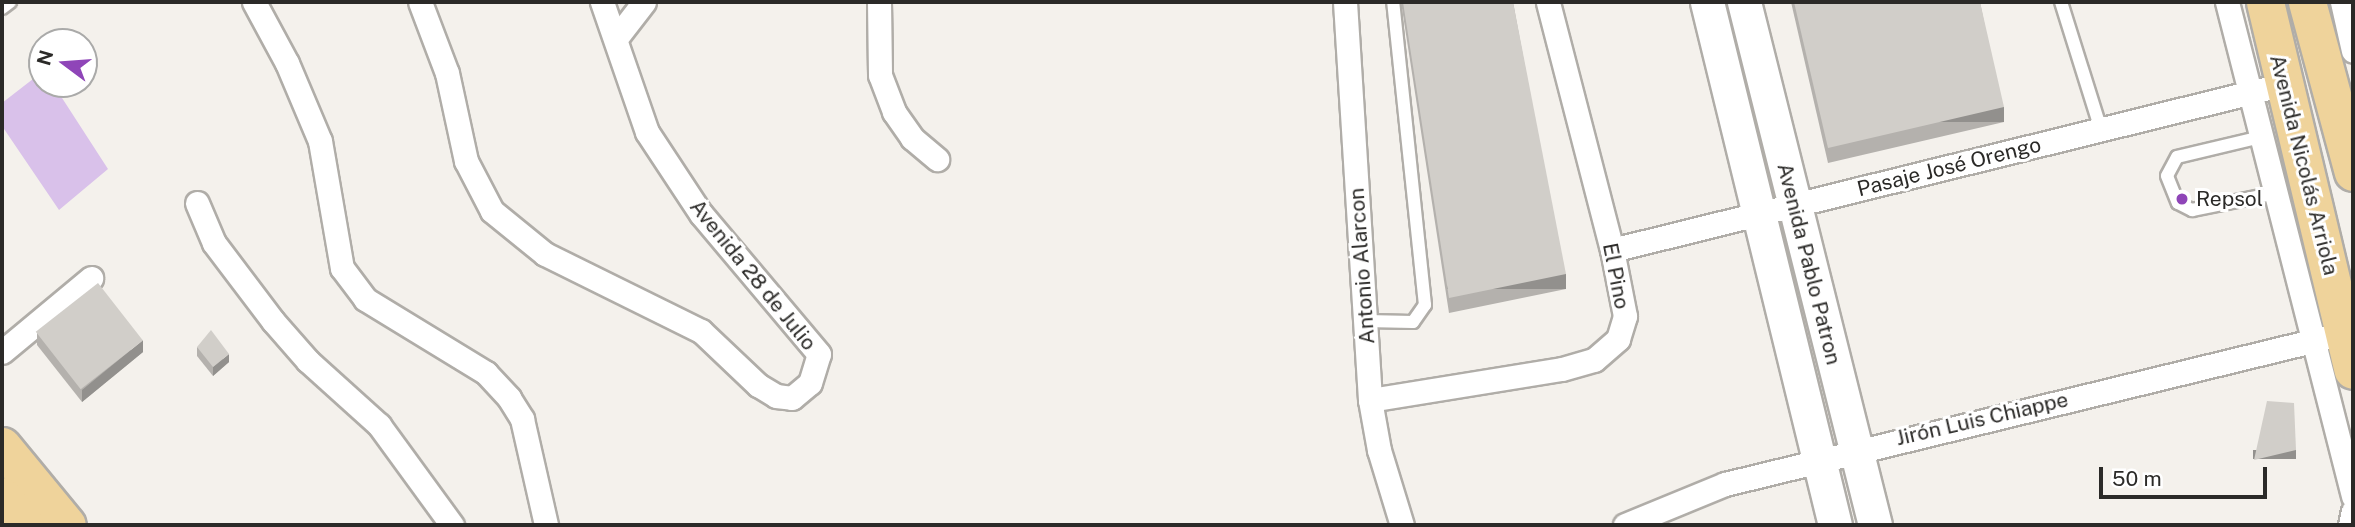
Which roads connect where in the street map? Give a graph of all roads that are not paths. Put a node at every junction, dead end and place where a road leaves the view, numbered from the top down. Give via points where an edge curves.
1 (10, 2) edge
2 (254, 2) edge
3 (420, 2) edge
4 (602, 2) edge
5 (644, 2) edge
6 (879, 2) edge
7 (1345, 2) edge
8 (1393, 2) edge
9 (1548, 2) edge
10 (1707, 2) edge
11 (1744, 2) edge
12 (2061, 2) edge
13 (2227, 2) edge
14 (2265, 2) edge
15 (2, 8) edge
16 (2332, 8) edge
17 (618, 37) junction
18 (2353, 51) edge
19 (2285, 84) junction
20 (2250, 93) junction
21 (1770, 106) junction
22 (1734, 108) junction
23 (2101, 130) junction
24 (2261, 137) junction
25 (937, 159) dead end
26 (2352, 164) edge
27 (2276, 193) junction
28 (197, 203) dead end
29 (1795, 205) junction
30 (1760, 214) junction
31 (1612, 250) junction
32 (91, 278) dead end
33 (1366, 321) junction
34 (2329, 337) junction
35 (2, 352) edge
36 (2353, 370) edge
37 (1370, 400) junction
38 (2, 446) edge
39 (1855, 449) junction
40 (1817, 459) junction
41 (2, 496) edge
42 (2353, 496) edge
43 (2353, 511) edge
44 (25, 525) edge
45 (67, 525) edge
46 (452, 525) edge
47 (546, 525) edge
48 (1402, 525) edge
49 (1626, 525) edge
50 (1835, 525) edge
51 (1875, 525) edge
52 (2350, 525) edge

1 - 15 lane
2 - 47 street via 287,63 320,141 342,268 365,299 486,373 509,398 522,419
3 - 17 street, Avenida 28 de Julio via 447,74 466,161 492,211 545,254 701,331 758,384 776,396 792,398 810,383 819,354 701,215 648,132
4 - 17 street, Avenida 28 de Julio
5 - 17 street
6 - 25 street via 877,46 889,100 912,138
7 - 33 street, Antonio Alarcon
8 - 33 lane via 1425,305 1413,322
9 - 31 street, El Pino
10 - 22 street, Avenida Pablo Patron
11 - 21 street, Avenida Pablo Patron
12 - 23 lane
13 - 20 street
14 - 19 main road, Avenida Nicolás Arriola
16 - 18 street
16 - 26 main road, Avenida Nicolás Arriola
19 - 20 street, Pasaje José Orengo
19 - 34 main road, Avenida Nicolás Arriola
20 - 23 street, Pasaje José Orengo
20 - 24 street
21 - 22 street
21 - 29 street, Avenida Pablo Patron
22 - 30 street, Avenida Pablo Patron
23 - 29 street, Pasaje José Orengo
24 - 27 street
24 - 27 lane via 2177,158 2167,176 2178,203 2192,210
27 - 34 street
28 - 46 street via 214,243 273,321 379,425
29 - 30 street, Pasaje José Orengo
29 - 39 street, Avenida Pablo Patron
30 - 31 street, Pasaje José Orengo
30 - 40 street, Avenida Pablo Patron
31 - 37 street, El Pino via 1625,316 1618,340 1594,360
32 - 35 street
33 - 37 street, Antonio Alarcon
34 - 36 main road, Avenida Nicolás Arriola
34 - 39 street, Jirón Luis Chiappe
34 - 42 street
37 - 48 street, Antonio Alarcon via 1379,450
38 - 45 main road
39 - 40 street, Jirón Luis Chiappe
39 - 51 street, Avenida Pablo Patron
40 - 49 street, Jirón Luis Chiappe via 1725,484
40 - 50 street, Avenida Pablo Patron
41 - 44 main road
43 - 52 street

